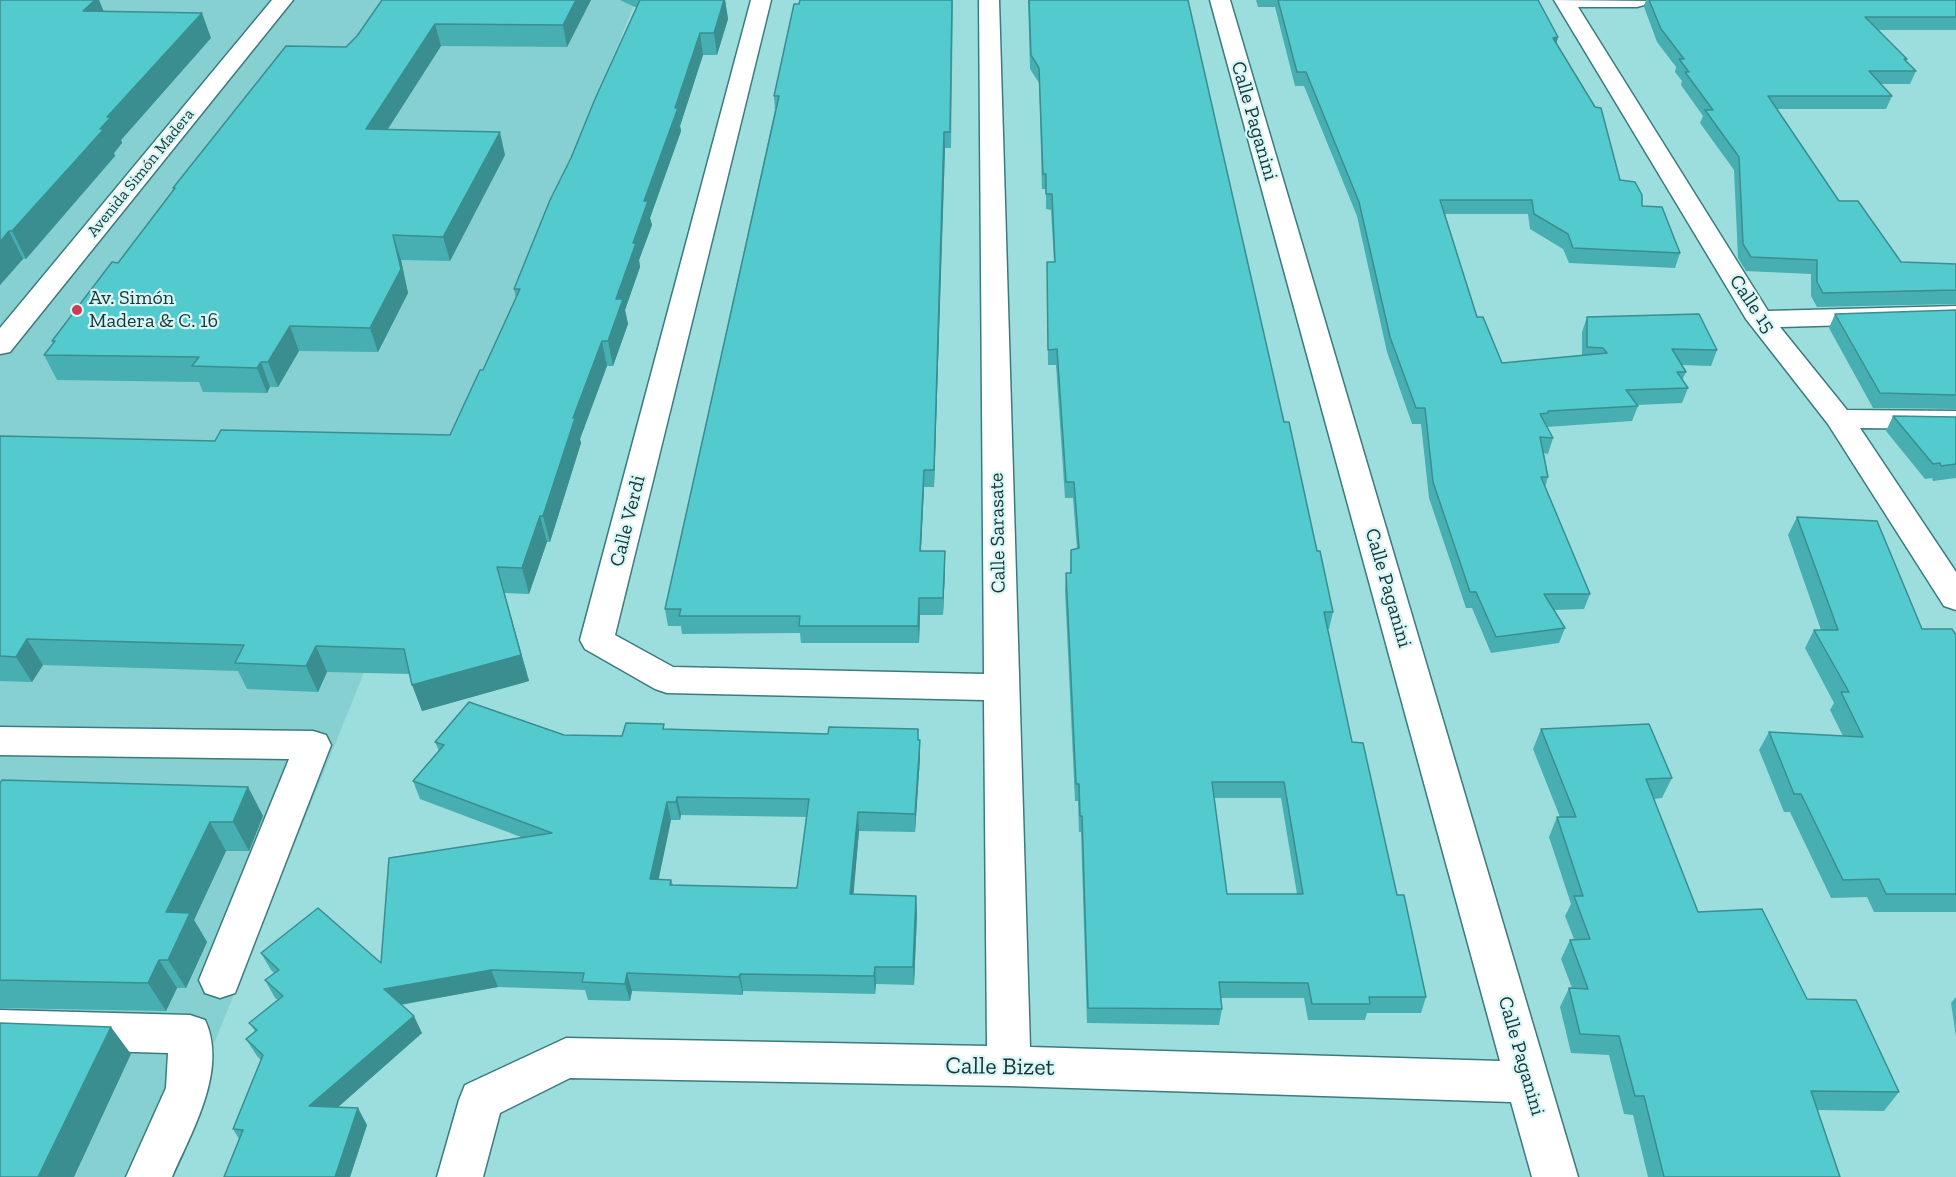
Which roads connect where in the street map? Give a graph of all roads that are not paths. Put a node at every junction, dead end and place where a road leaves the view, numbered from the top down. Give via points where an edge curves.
1 (283, 0) edge
2 (761, 0) edge
3 (989, 0) edge
4 (1220, 0) edge
5 (1565, 1) edge
6 (1637, 1) edge
7 (1956, 314) edge
8 (1760, 319) junction
9 (2, 342) edge
10 (1839, 419) junction
11 (1956, 420) edge
12 (1956, 598) edge
13 (1001, 687) junction
14 (4, 746) edge
15 (220, 980) dead end
16 (0, 1029) edge
17 (1009, 1066) junction
18 (1529, 1082) junction
19 (149, 1177) edge
20 (460, 1177) edge
21 (1555, 1177) edge

1 - 9 street, Avenida Simón Madera
2 - 13 street, Calle Verdi via 597,640 666,681
3 - 13 street, Calle Sarasate
4 - 18 street, Calle Paganini
5 - 6 street
5 - 8 street, Calle 15
7 - 8 street
8 - 10 street, Calle 15
10 - 11 street
10 - 12 street, Calle 15
13 - 17 street, Calle Sarasate
14 - 15 street via 313,745
16 - 19 street via 190,1034 188,1089
17 - 18 street, Calle Bizet
17 - 20 street, Calle Bizet via 566,1058 481,1100
18 - 21 street, Calle Paganini

